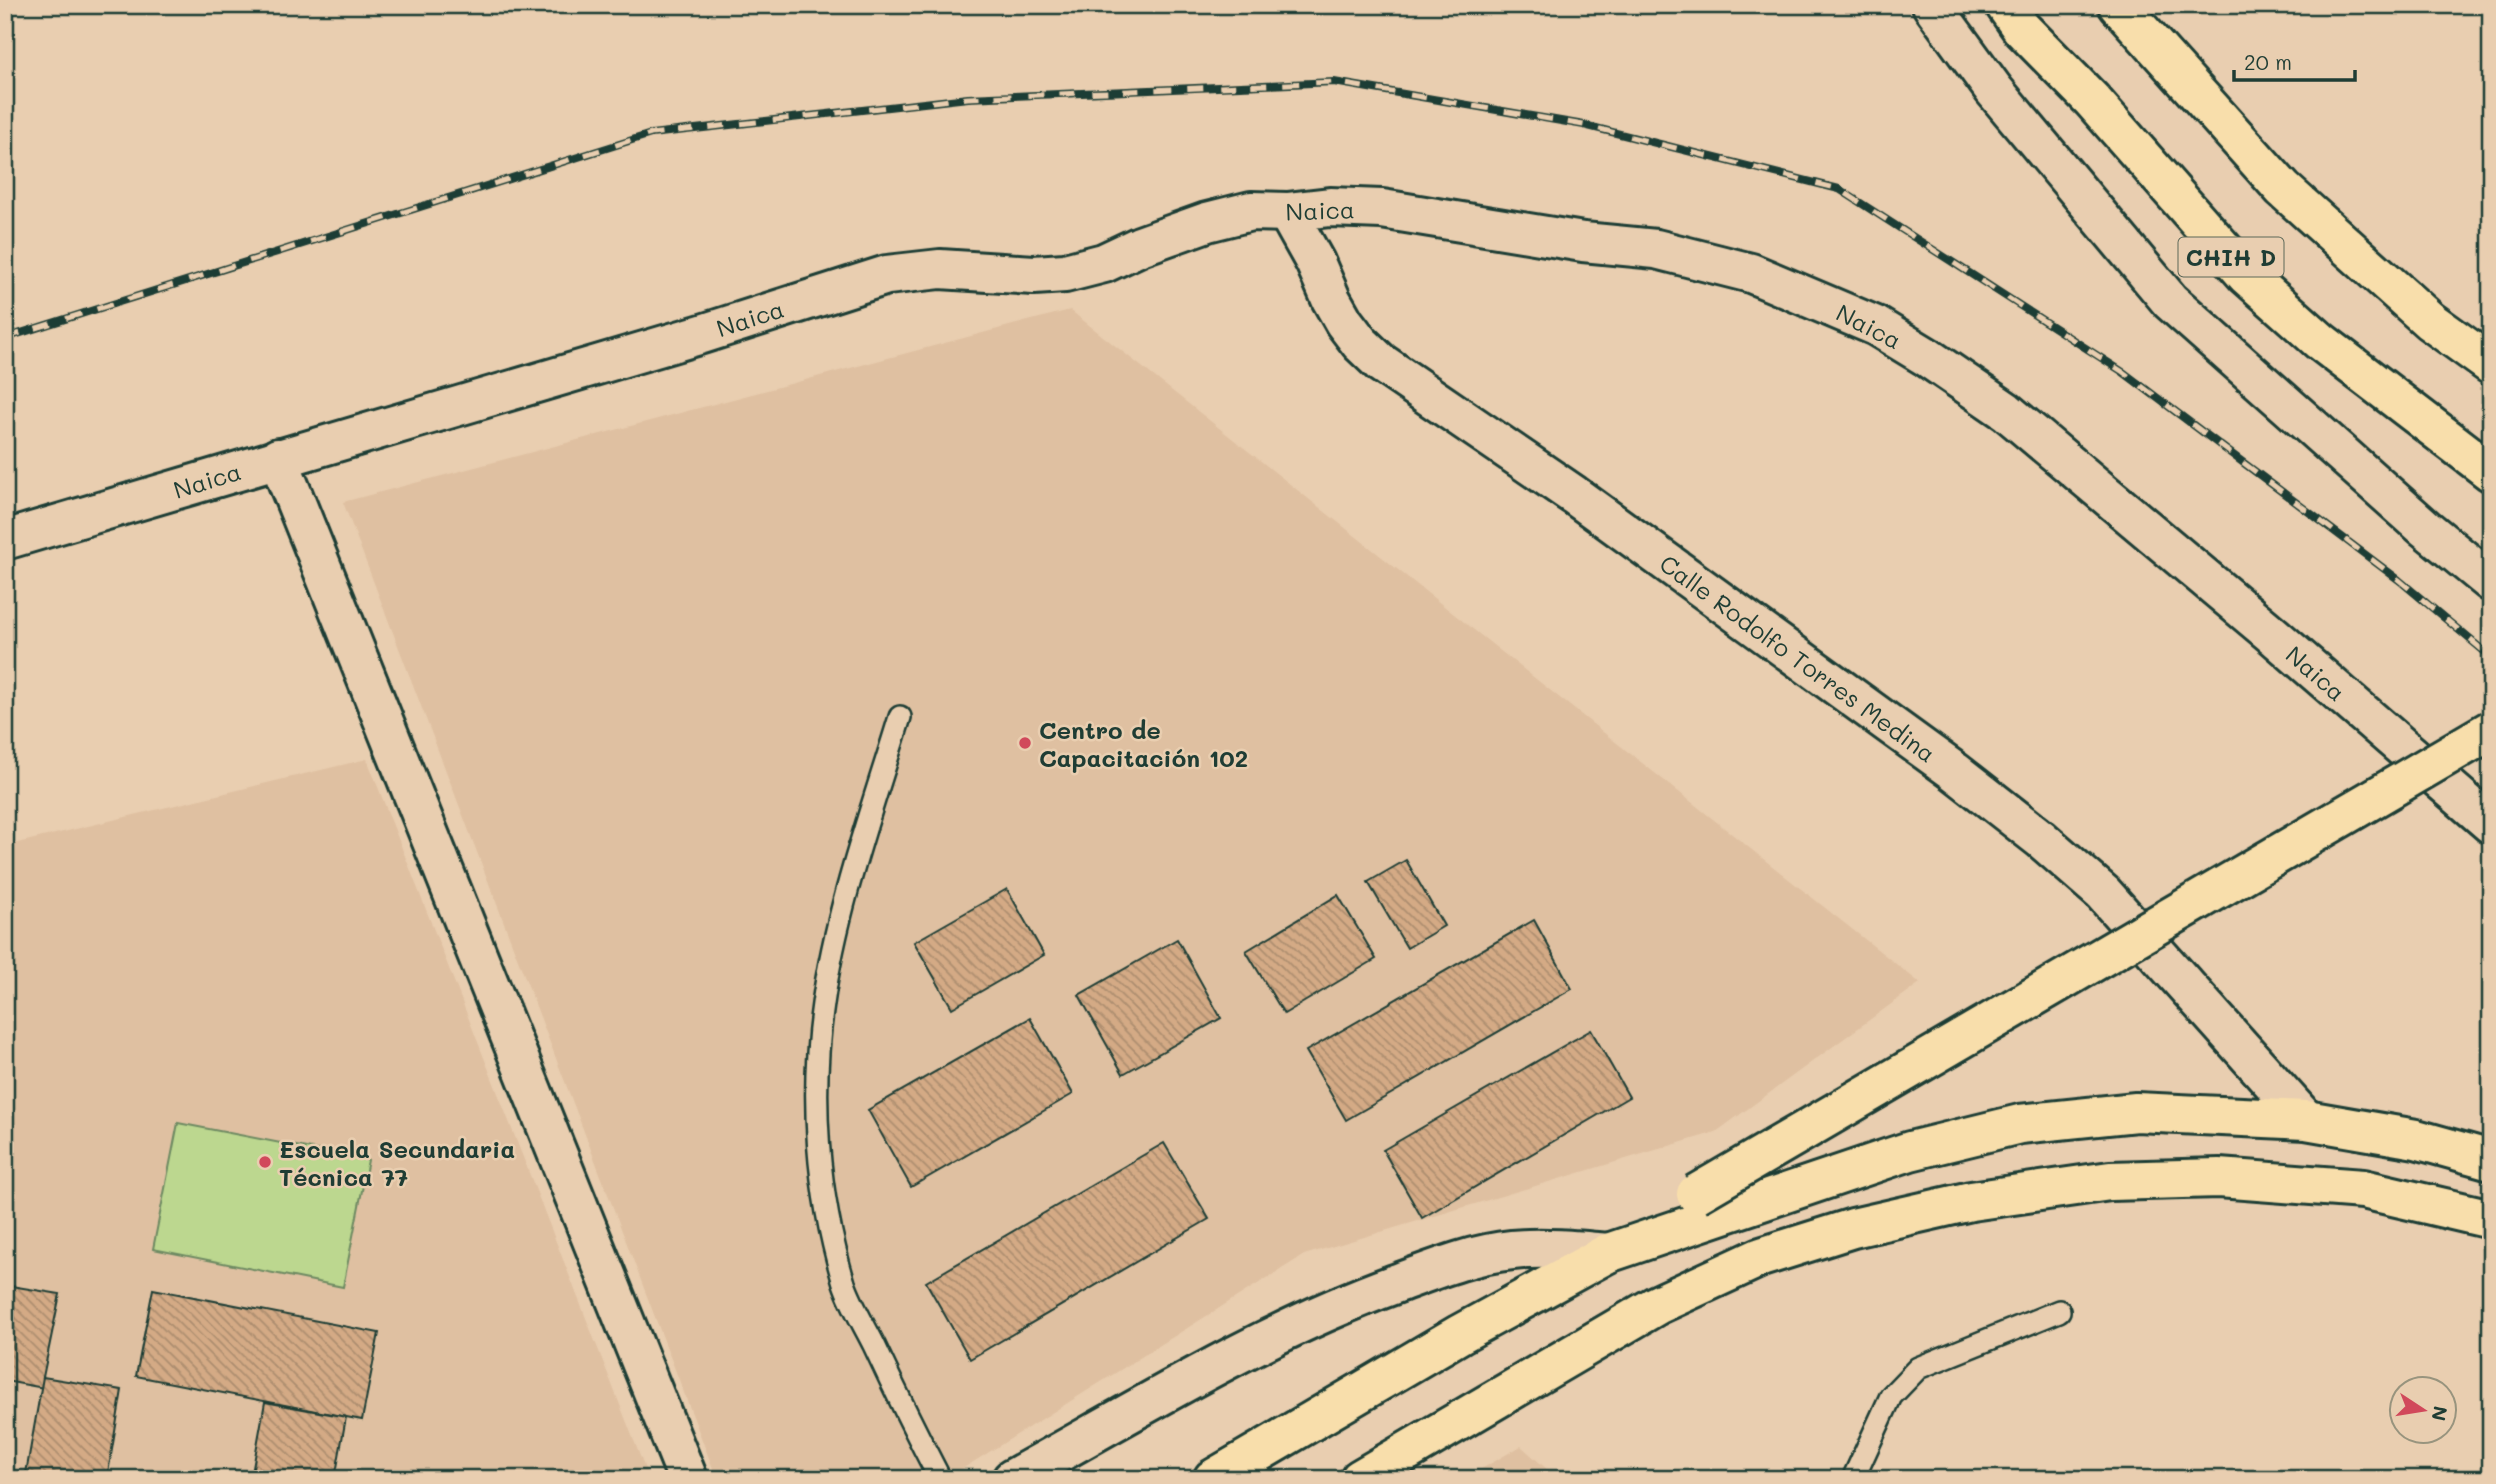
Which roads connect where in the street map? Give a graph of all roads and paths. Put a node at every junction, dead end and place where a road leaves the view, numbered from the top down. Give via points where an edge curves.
1 (1932, 5) edge
2 (2005, 5) edge
3 (2131, 13) edge
4 (1287, 212) junction
5 (2491, 365) edge
6 (278, 458) junction
7 (2491, 472) edge
8 (5, 540) edge
9 (2491, 582) edge
10 (900, 717) dead end
11 (2491, 730) edge
12 (2491, 824) edge
13 (2306, 1120) junction
14 (2491, 1160) edge
15 (2491, 1219) edge
16 (1624, 1247) junction
17 (2059, 1311) dead end
18 (688, 1479) edge
19 (940, 1479) edge
20 (1012, 1479) edge
21 (1213, 1479) edge
22 (1360, 1479) edge
23 (1853, 1479) edge

1 - 9 street via 1994,90 2170,301
2 - 7 highway, CHIH D via 2246,275 2320,341
3 - 5 highway, CHIH D via 2283,189 2430,321
4 - 6 street, Naica via 1251,211 1207,222 1104,263 1065,273 940,269 887,275
4 - 12 street, Naica via 1330,207 1382,209 1583,242 1656,249 1751,273 1876,326 2006,411
4 - 13 street, Calle Rodolfo Torres Medina via 1344,322 1381,363 1574,495 2041,839 2103,893
6 - 8 street, Naica
6 - 18 street
10 - 19 lane via 859,850 823,1003 817,1066 818,1132 826,1212 845,1285
11 - 16 highway, bridge via 1696,1194
13 - 14 highway via 2416,1139
13 - 16 highway via 2136,1112 2020,1124 1910,1151
15 - 22 highway via 2362,1189 2219,1178 2110,1181 1971,1201 1853,1228 1761,1257 1657,1305
16 - 20 street via 1512,1250 1474,1257 1385,1287 1303,1322
16 - 21 highway via 1460,1334
17 - 23 lane via 1918,1368 1891,1396

